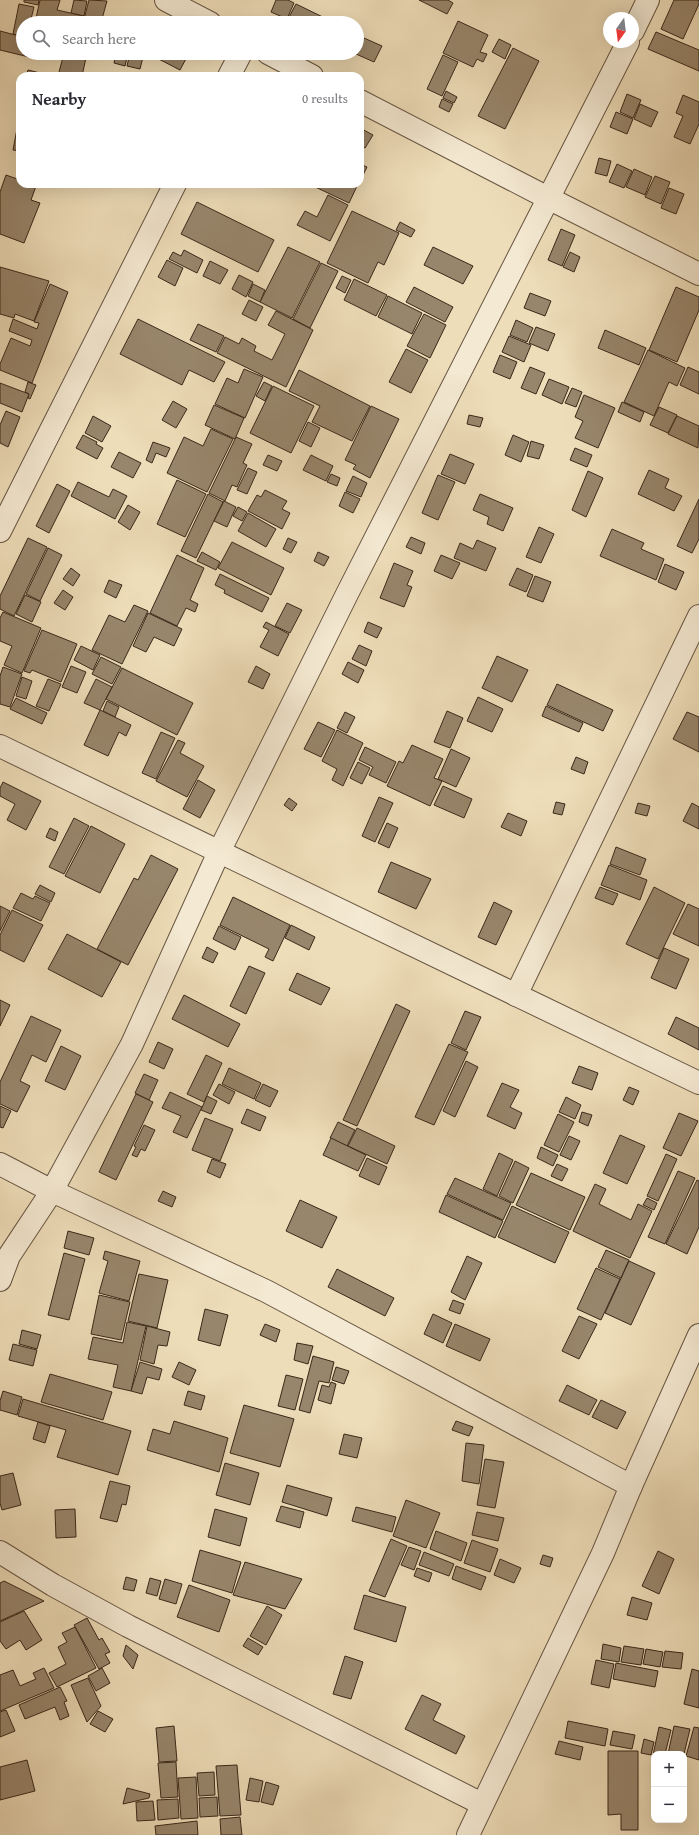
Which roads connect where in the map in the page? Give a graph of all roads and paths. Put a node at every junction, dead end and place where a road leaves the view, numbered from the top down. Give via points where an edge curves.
1 (166, 0) edge
2 (648, 0) edge
3 (197, 16) edge
4 (639, 19) edge
5 (625, 48) edge
6 (238, 60) edge
7 (281, 60) edge
8 (232, 72) edge
9 (304, 72) edge
10 (364, 103) edge
11 (173, 188) edge
12 (548, 198) junction
13 (699, 274) edge
14 (0, 531) edge
15 (699, 616) edge
16 (0, 746) edge
17 (219, 852) junction
18 (516, 995) junction
19 (699, 1083) edge
20 (0, 1164) edge
21 (52, 1191) junction
22 (0, 1280) edge
23 (699, 1335) edge
24 (631, 1486) junction
25 (0, 1552) edge
26 (482, 1804) junction
27 (468, 1835) edge

1 - 3 street
2 - 4 street
5 - 12 street
6 - 8 street
7 - 9 street
10 - 12 street
11 - 14 street
12 - 13 street
12 - 17 street
15 - 18 street
16 - 17 street
17 - 18 street
17 - 21 street via 132,1044
18 - 19 street
20 - 21 street
21 - 22 street via 9,1256
21 - 24 street via 266,1291
23 - 24 street
24 - 26 street via 604,1553
25 - 26 street via 53,1585 128,1626
26 - 27 street

